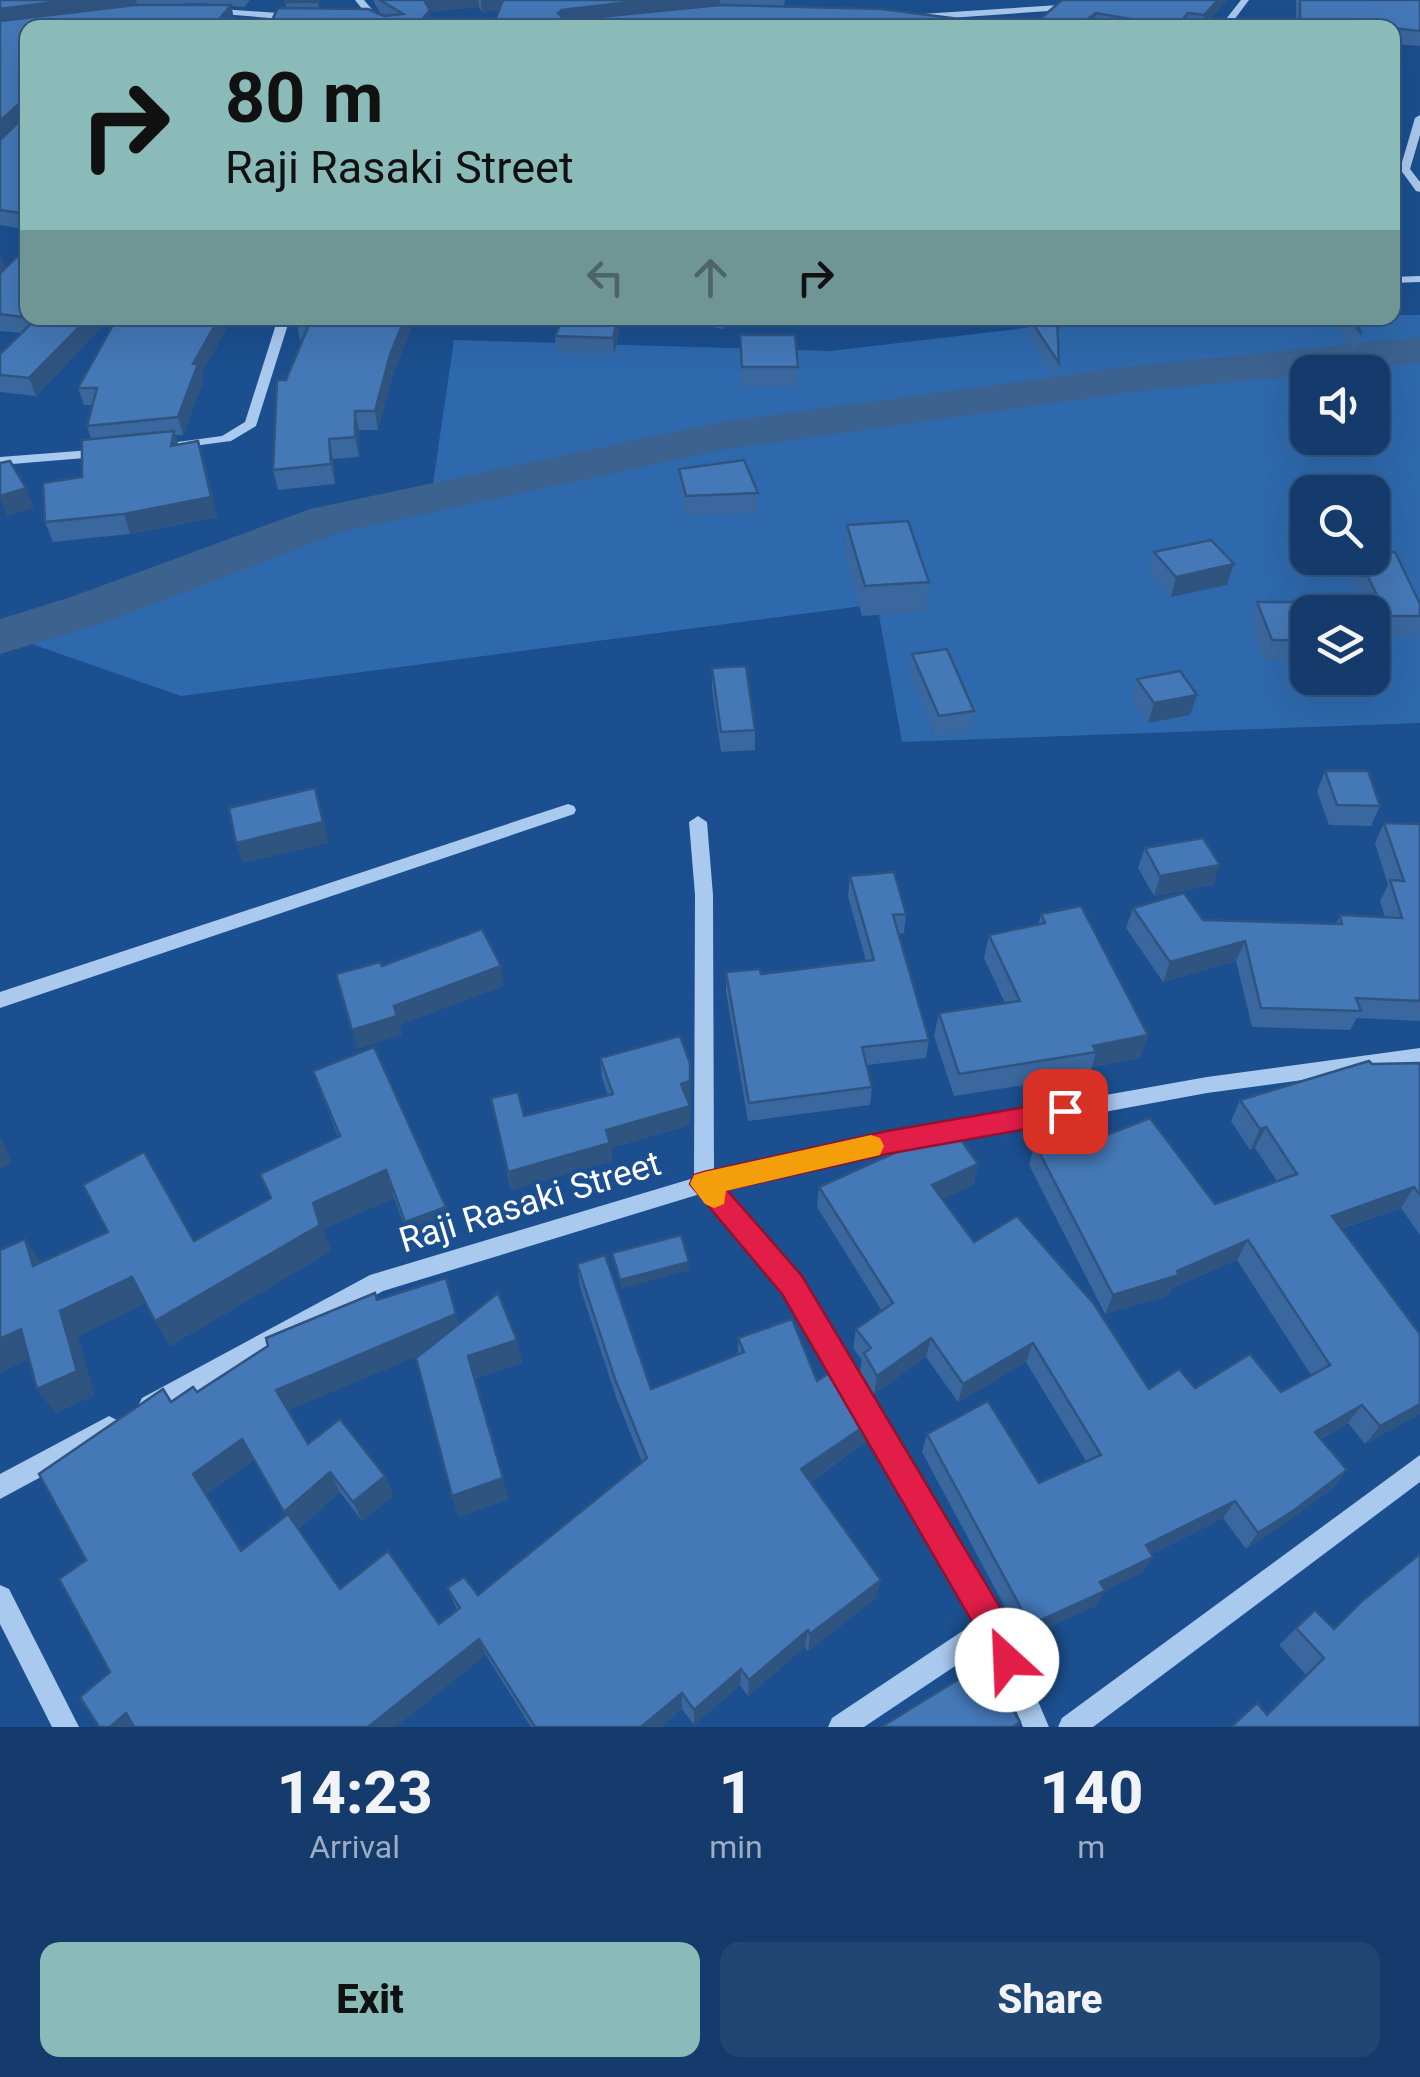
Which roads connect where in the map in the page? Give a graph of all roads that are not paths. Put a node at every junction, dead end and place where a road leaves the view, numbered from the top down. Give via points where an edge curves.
1 (359, 0) edge
2 (1245, 0) edge
3 (1096, 5) edge
4 (198, 10) edge
5 (1003, 12) junction
6 (369, 13) junction
7 (354, 14) edge
8 (915, 17) edge
9 (307, 18) edge
10 (376, 20) edge
11 (992, 20) edge
12 (1229, 20) edge
13 (1420, 118) edge
14 (1420, 189) edge
15 (282, 325) edge
16 (165, 447) edge
17 (110, 452) edge
18 (0, 461) edge
19 (568, 810) dead end
20 (698, 822) dead end
21 (0, 1000) edge
22 (1420, 1056) edge
23 (704, 1184) junction
24 (1420, 1466) edge
25 (0, 1488) edge
26 (0, 1598) edge
27 (993, 1626) junction
28 (66, 1727) edge
29 (841, 1727) edge
30 (1036, 1727) edge
31 (1071, 1727) edge

1 - 6 street
2 - 12 street
3 - 5 street
4 - 9 street
5 - 8 street
5 - 11 street
6 - 7 street
6 - 10 street
13 - 14 street via 1406,170
15 - 16 street via 244,432
17 - 18 street
19 - 21 street
20 - 23 street
22 - 23 street, Raji Rasaki Street via 1188,1088
23 - 25 street, Raji Rasaki Street via 378,1282
23 - 27 street via 792,1285
24 - 31 street
26 - 28 street
27 - 29 street
27 - 30 street

